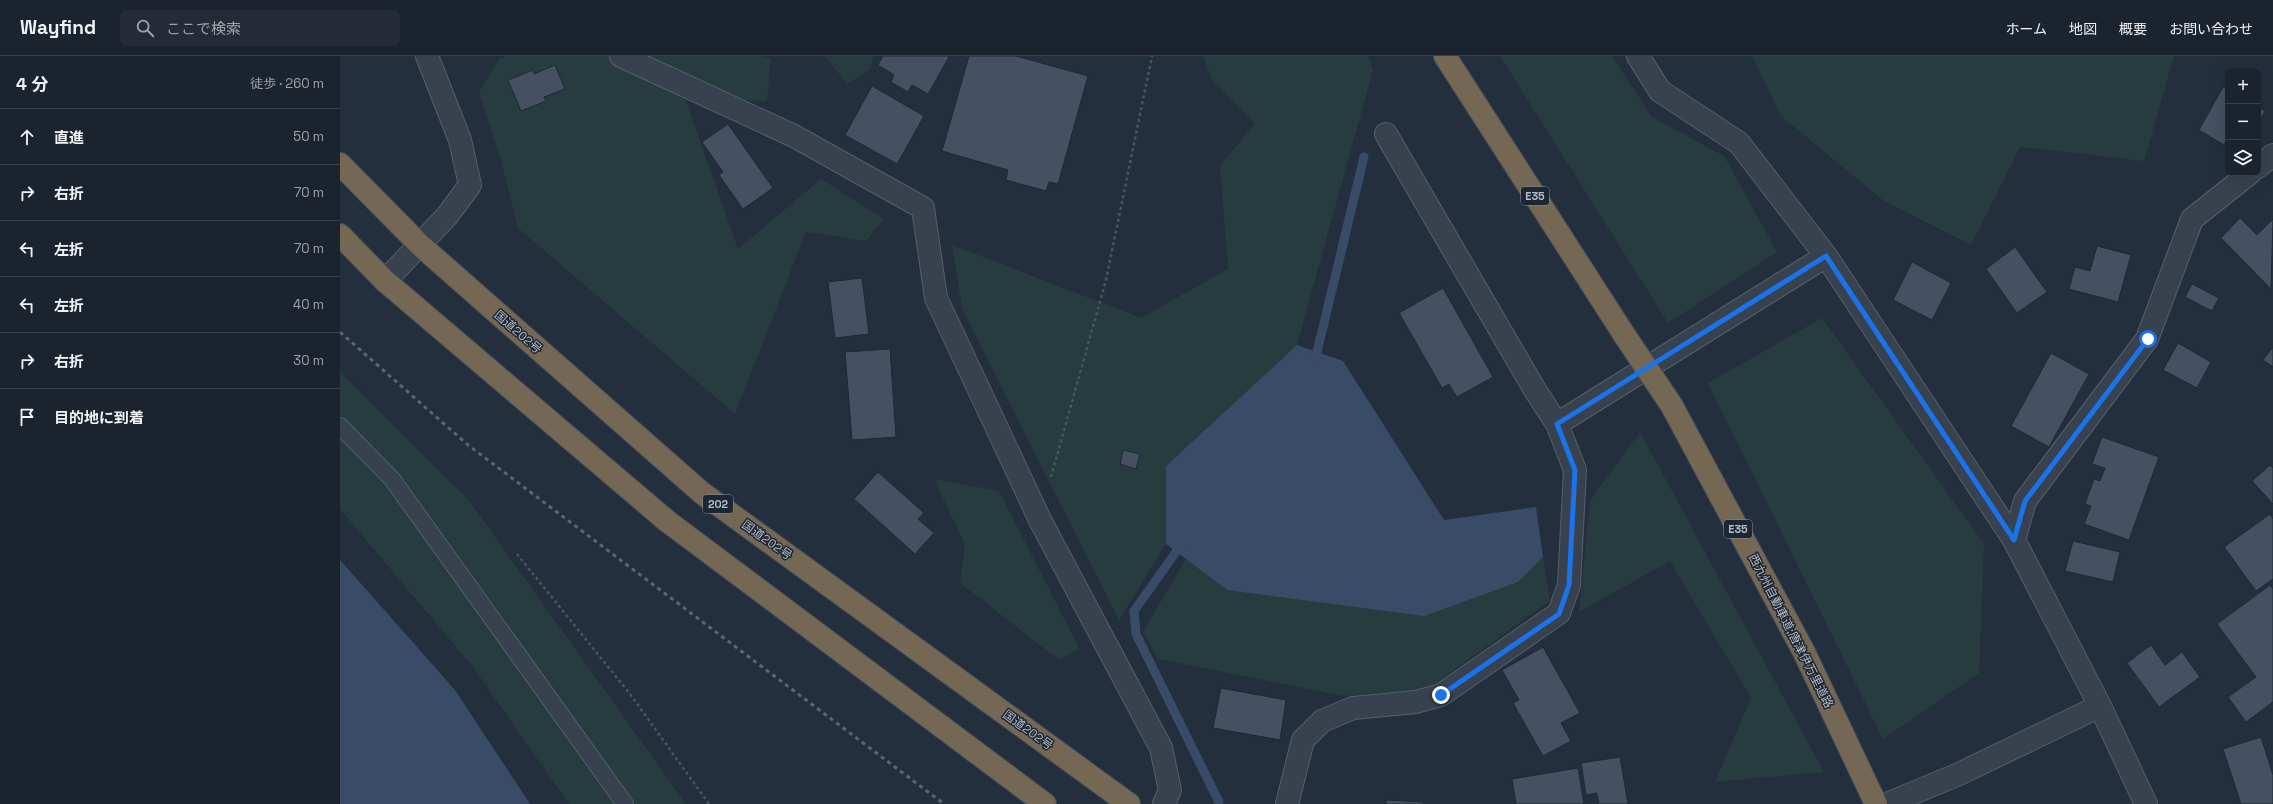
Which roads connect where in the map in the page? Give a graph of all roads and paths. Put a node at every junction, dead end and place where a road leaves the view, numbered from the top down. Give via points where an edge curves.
1 (427, 56) edge
2 (621, 56) edge
3 (1152, 56) edge
4 (1444, 56) edge
5 (1638, 56) edge
6 (1386, 134) dead end
7 (2273, 155) edge
8 (340, 164) edge
9 (2261, 165) edge
10 (2246, 176) edge
11 (340, 235) edge
12 (420, 245) junction
13 (1826, 256) junction
14 (385, 282) junction
15 (1557, 424) junction
16 (340, 426) edge
17 (1040, 520) junction
18 (2014, 540) junction
19 (517, 554) dead end
20 (2100, 706) junction
21 (625, 804) edge
22 (708, 804) edge
23 (1046, 804) edge
24 (1129, 804) edge
25 (1164, 804) edge
26 (1287, 804) edge
27 (1876, 804) edge
28 (1887, 804) edge
29 (2146, 804) edge

1 - 12 street via 460,140 470,185 447,216
2 - 17 street via 794,136 923,208 936,298
3 - 17 path via 1106,280
4 - 27 highway, 西九州自動車道;唐津伊万里道路 / E35, bridge via 1672,406 1804,652
5 - 13 street via 1660,91 1739,143
6 - 15 street
7 - 9 street
8 - 12 highway, 国道202号 / 202
10 - 18 street via 2192,219 2148,339 2025,501
11 - 14 highway
12 - 14 street
12 - 24 highway, 国道202号 / 202 via 702,493
13 - 15 street
13 - 18 street
14 - 23 highway via 667,521
15 - 26 street via 1575,470 1569,585 1559,614 1441,695 1416,702 1353,708 1322,721 1303,740
16 - 21 lane via 392,479
17 - 25 street via 1161,748 1170,790
18 - 20 street
19 - 22 path via 630,694
20 - 28 street via 1959,774
20 - 29 street

